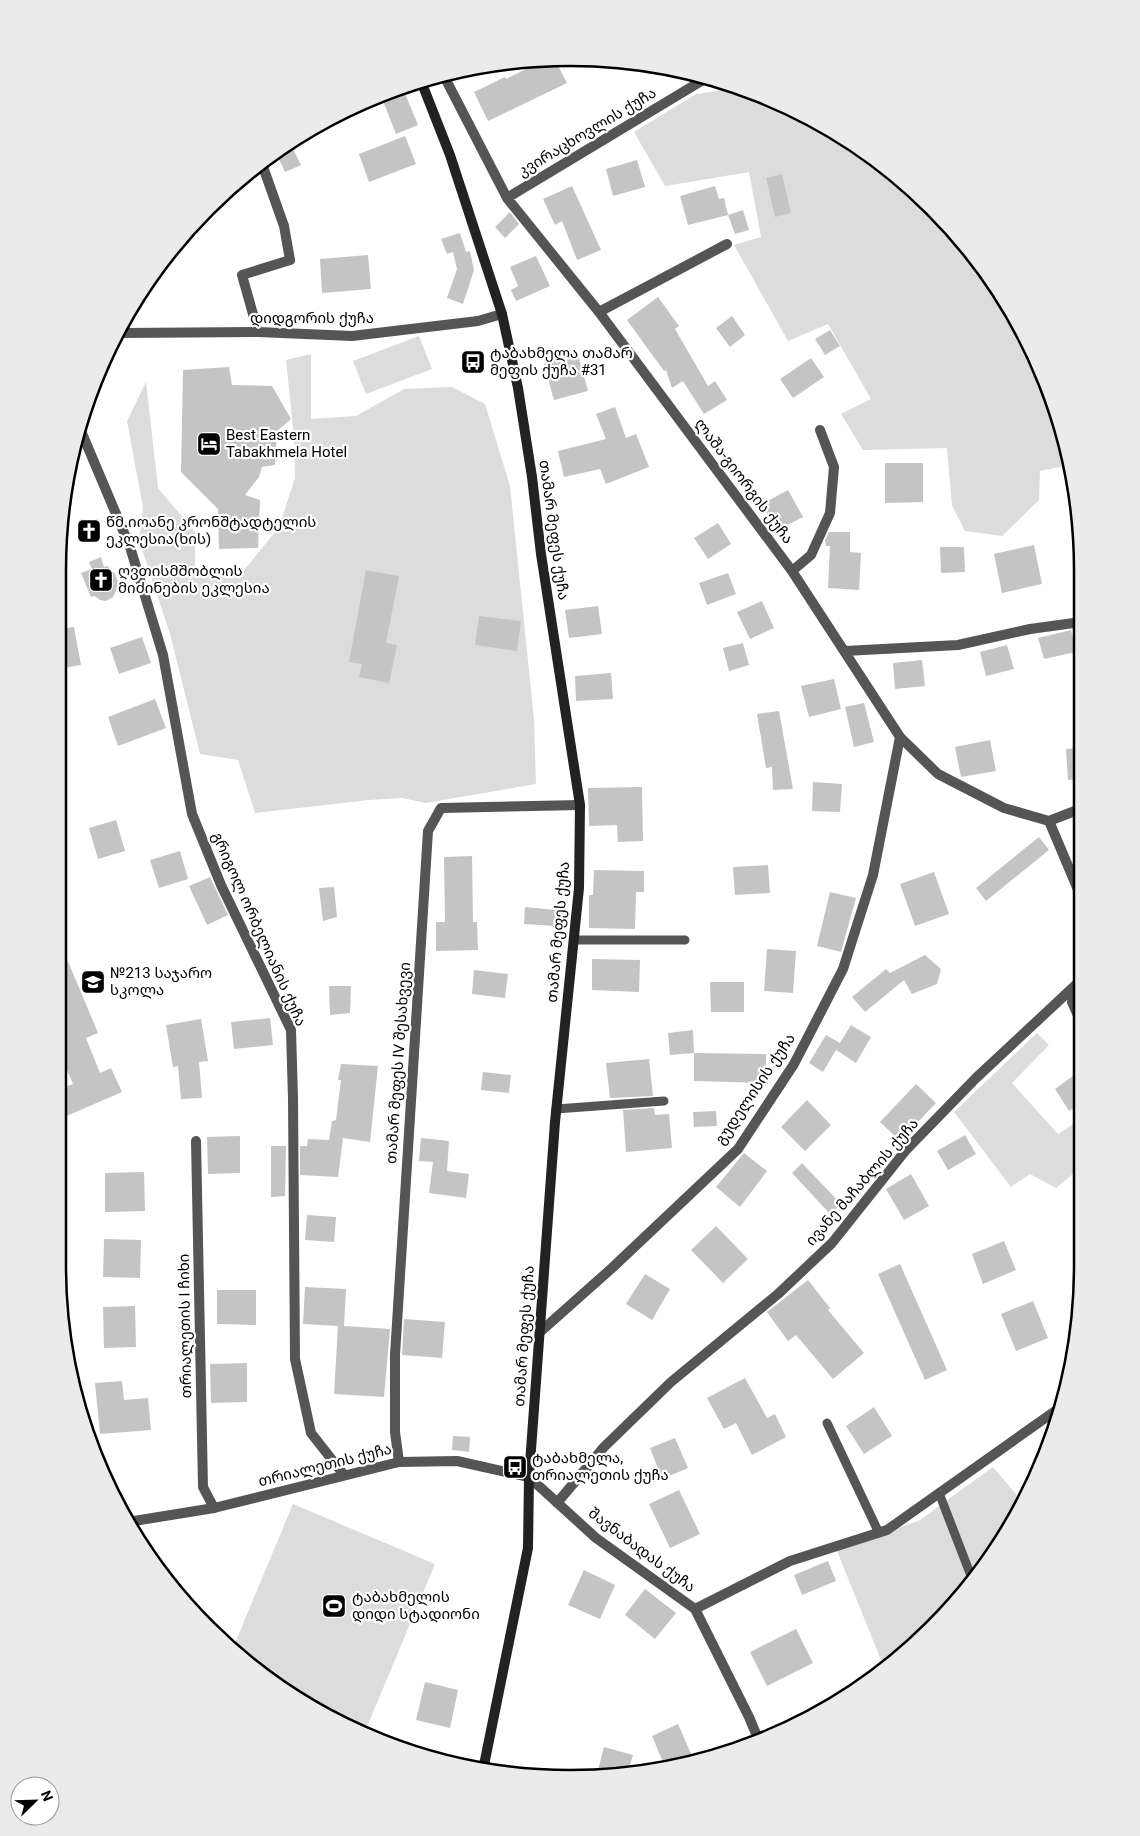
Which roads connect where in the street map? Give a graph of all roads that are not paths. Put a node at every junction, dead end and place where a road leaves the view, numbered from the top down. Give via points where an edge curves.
1 (447, 82) edge
2 (699, 83) edge
3 (424, 88) edge
4 (264, 169) edge
5 (507, 198) junction
6 (727, 244) dead end
7 (599, 312) junction
8 (502, 314) junction
9 (258, 332) junction
10 (126, 333) edge
11 (820, 430) dead end
12 (84, 438) edge
13 (792, 571) junction
14 (1074, 623) edge
15 (845, 651) junction
16 (900, 738) junction
17 (580, 805) junction
18 (1074, 811) edge
19 (1049, 821) junction
20 (1074, 880) edge
21 (574, 940) junction
22 (685, 940) dead end
23 (1074, 986) edge
24 (664, 1101) dead end
25 (556, 1109) junction
26 (196, 1141) dead end
27 (540, 1332) junction
28 (1051, 1414) edge
29 (827, 1422) dead end
30 (399, 1462) junction
31 (344, 1475) junction
32 (529, 1477) junction
33 (939, 1494) junction
34 (556, 1503) junction
35 (214, 1508) junction
36 (136, 1521) edge
37 (879, 1533) junction
38 (970, 1573) edge
39 (695, 1609) junction
40 (756, 1734) edge
41 (485, 1762) edge

1 - 5 street, ლაშა-გიორგის ქუჩა
2 - 5 street, კვირაცხოვლის ქუჩა
3 - 8 street, თამარ მეფეს ქუჩა via 450,155
4 - 9 street via 284,226 290,260 242,276
5 - 7 street, ლაშა-გიორგის ქუჩა
6 - 7 street
7 - 13 street, ლაშა-გიორგის ქუჩა
8 - 9 street, დიდგორის ქუჩა via 478,321 352,336
8 - 17 street, თამარ მეფეს ქუჩა via 518,388
9 - 10 street, დიდგორის ქუჩა
11 - 13 street via 834,467 830,513 811,555
12 - 31 street, გრიგოლ ორბელიანის ქუჩა via 130,547 163,655 192,814 221,885 291,1030 295,1359 310,1433
13 - 15 street, ლაშა-გიორგის ქუჩა
14 - 15 street via 958,645
15 - 16 street, ლაშა-გიორგის ქუჩა
16 - 19 street, ლაშა-გიორგის ქუჩა via 938,774 1004,808
16 - 27 street, გუდელისის ქუჩა via 873,876 843,970 794,1064 738,1148
17 - 21 street, თამარ მეფეს ქუჩა via 580,888
17 - 30 street, თამარ მეფეს IV შესახვევი via 441,808 428,831 395,1355 395,1432
18 - 19 street
19 - 20 street
21 - 22 lane
21 - 25 street, თამარ მეფეს ქუჩა
23 - 34 street, ივანე მაჩაბლის ქუჩა via 976,1078 906,1150 832,1244 778,1294 670,1382 604,1448
24 - 25 lane
25 - 27 street, თამარ მეფეს ქუჩა
26 - 35 street, თრიალეთის I ჩიხი via 204,1486
27 - 32 street, თამარ მეფეს ქუჩა
28 - 33 street
29 - 37 lane
30 - 31 street, თრიალეთის ქუჩა
30 - 32 street, თრიალეთის ქუჩა via 457,1461
31 - 35 street, თრიალეთის ქუჩა
32 - 34 street, შავნაბადას ქუჩა
32 - 41 street, თამარ მეფეს ქუჩა via 528,1548
33 - 37 street
33 - 38 lane
34 - 39 street, შავნაბადას ქუჩა via 596,1538
35 - 36 street, თრიალეთის ქუჩა
37 - 39 street via 790,1561
39 - 40 street, შავნაბადას ქუჩა

